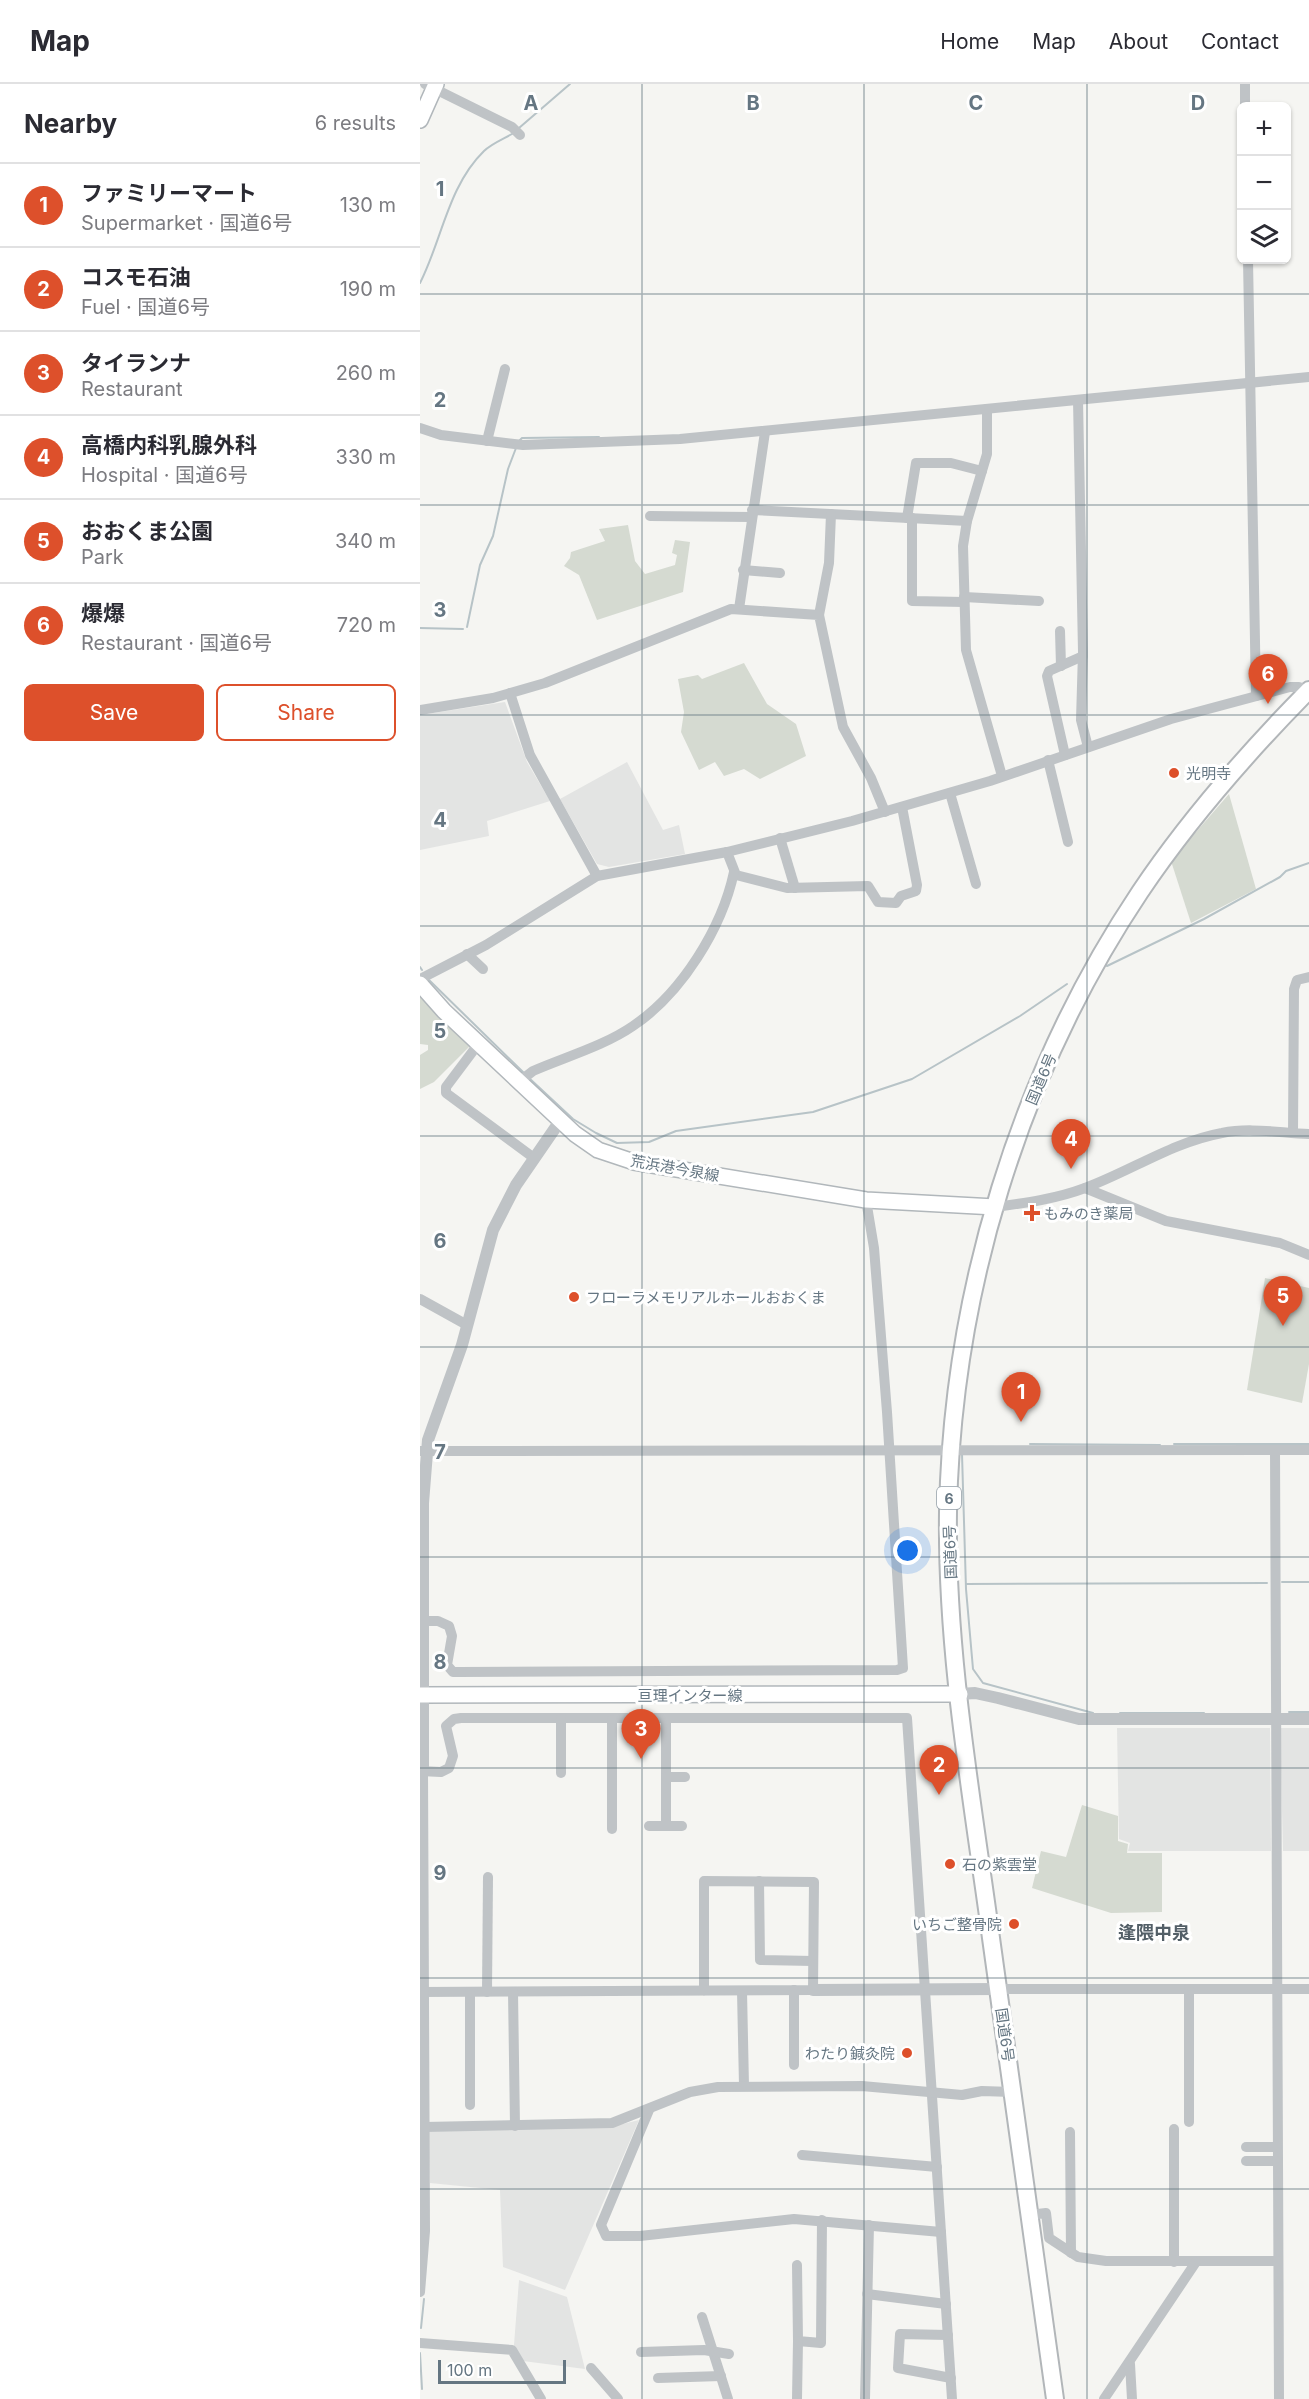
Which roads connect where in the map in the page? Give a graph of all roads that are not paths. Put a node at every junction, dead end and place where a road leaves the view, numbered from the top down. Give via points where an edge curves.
1 (1245, 84) edge
2 (432, 85) edge
3 (1245, 102) edge
4 (420, 120) edge
5 (520, 135) dead end
6 (1248, 264) edge
7 (505, 369) dead end
8 (1309, 377) edge
9 (1251, 382) junction
10 (1078, 400) junction
11 (987, 409) junction
12 (420, 428) edge
13 (765, 432) junction
14 (487, 441) junction
15 (982, 471) junction
16 (751, 514) junction
17 (831, 514) junction
18 (650, 516) dead end
19 (909, 518) junction
20 (967, 521) junction
21 (743, 570) junction
22 (780, 573) dead end
23 (964, 599) junction
24 (1039, 601) dead end
25 (739, 609) junction
26 (819, 615) junction
27 (1060, 631) dead end
28 (1083, 656) junction
29 (1060, 666) junction
30 (1308, 690) edge
31 (510, 693) junction
32 (1256, 696) junction
33 (420, 710) edge
34 (1088, 747) junction
35 (1065, 754) junction
36 (1048, 760) junction
37 (1002, 776) junction
38 (950, 793) junction
39 (902, 807) junction
40 (885, 812) junction
41 (780, 838) junction
42 (1068, 842) dead end
43 (727, 852) junction
44 (734, 872) junction
45 (597, 876) junction
46 (976, 884) dead end
47 (795, 888) junction
48 (467, 954) junction
49 (483, 969) dead end
50 (1309, 977) edge
51 (420, 979) edge
52 (420, 984) edge
53 (479, 1043) junction
54 (520, 1081) junction
55 (560, 1121) junction
56 (1293, 1133) junction
57 (1309, 1134) edge
58 (534, 1158) junction
59 (1085, 1188) junction
60 (866, 1200) junction
61 (995, 1207) junction
62 (1309, 1255) edge
63 (420, 1299) edge
64 (467, 1325) junction
65 (951, 1449) junction
66 (889, 1450) junction
67 (1275, 1450) junction
68 (1309, 1450) edge
69 (423, 1451) edge
70 (422, 1621) edge
71 (960, 1694) junction
72 (422, 1695) edge
73 (561, 1719) junction
74 (666, 1719) junction
75 (1275, 1719) junction
76 (1309, 1719) edge
77 (612, 1720) junction
78 (422, 1771) edge
79 (561, 1773) dead end
80 (666, 1777) junction
81 (685, 1777) dead end
82 (649, 1826) dead end
83 (666, 1826) junction
84 (682, 1826) dead end
85 (612, 1829) dead end
86 (488, 1877) dead end
87 (759, 1881) junction
88 (813, 1961) junction
89 (998, 1989) junction
90 (1189, 1989) junction
91 (1276, 1989) junction
92 (1309, 1989) edge
93 (794, 1990) junction
94 (813, 1990) junction
95 (925, 1990) junction
96 (704, 1991) junction
97 (742, 1991) junction
98 (422, 1992) edge
99 (470, 1992) junction
100 (487, 1992) junction
101 (513, 1992) junction
102 (794, 2065) dead end
103 (744, 2086) junction
104 (1012, 2092) junction
105 (932, 2093) junction
106 (470, 2105) dead end
107 (649, 2110) junction
108 (1189, 2122) dead end
109 (514, 2126) junction
110 (424, 2127) junction
111 (1174, 2129) dead end
112 (1070, 2132) dead end
113 (1246, 2146) dead end
114 (1277, 2147) junction
115 (802, 2155) dead end
116 (1246, 2161) dead end
117 (1277, 2161) junction
118 (937, 2167) junction
119 (1029, 2215) junction
120 (822, 2220) junction
121 (869, 2225) junction
122 (941, 2232) junction
123 (1071, 2253) junction
124 (1278, 2261) junction
125 (1174, 2262) junction
126 (1196, 2262) junction
127 (421, 2264) edge
128 (797, 2265) dead end
129 (420, 2292) edge
130 (867, 2294) junction
131 (946, 2304) junction
132 (702, 2317) dead end
133 (948, 2335) junction
134 (798, 2341) junction
135 (420, 2343) edge
136 (712, 2350) junction
137 (641, 2352) dead end
138 (729, 2354) dead end
139 (1130, 2364) junction
140 (591, 2368) dead end
141 (721, 2376) junction
142 (658, 2378) dead end
143 (951, 2378) junction
144 (541, 2399) edge
145 (618, 2399) edge
146 (728, 2399) edge
147 (797, 2399) edge
148 (865, 2399) edge
149 (952, 2399) edge
150 (1055, 2399) edge
151 (1104, 2399) edge
152 (1132, 2399) edge
153 (1279, 2399) edge

1 - 3 street
2 - 4 main road
2 - 5 street via 512,127
6 - 9 street
7 - 14 street
8 - 9 street
9 - 10 street
9 - 32 street
10 - 11 street
10 - 28 street
11 - 13 street
11 - 15 street via 987,454
12 - 14 street
13 - 14 street via 523,445
13 - 16 street
15 - 19 street via 951,463 916,463
15 - 20 street
16 - 17 street
16 - 18 street
16 - 21 street
17 - 19 street
17 - 26 street
19 - 20 street
19 - 23 street via 912,601
20 - 23 street via 963,546
21 - 22 street
21 - 25 street
23 - 24 street
23 - 37 street via 966,650
25 - 26 street
25 - 31 street
26 - 40 street via 843,727
27 - 29 street
28 - 29 street
28 - 34 street via 1081,720
29 - 35 street via 1049,671 1047,683
30 - 32 street via 1290,687
30 - 61 highway, 国道6号 / 6 via 1188,825 1137,897 1087,979 1037,1086
31 - 33 street
31 - 45 street via 530,755
32 - 34 street
34 - 35 street
35 - 36 street
36 - 37 street
36 - 42 street
37 - 38 street
38 - 39 street
38 - 46 street
39 - 40 street
39 - 47 street via 918,878 916,891 901,896 896,903 883,904 868,886
40 - 41 street
41 - 43 street
41 - 47 street
43 - 44 street
43 - 45 street
44 - 47 street
44 - 54 street via 715,928 680,980 648,1015 632,1027 533,1071
45 - 48 street
48 - 49 street
48 - 51 street
50 - 56 street via 1297,981 1294,989
52 - 53 main road, 荒浜港今泉線
53 - 54 main road, 荒浜港今泉線
53 - 58 street via 446,1088 446,1094
54 - 55 main road, 荒浜港今泉線
55 - 58 street
55 - 60 main road, 荒浜港今泉線 via 598,1150 634,1162
56 - 57 street
56 - 59 street via 1242,1130 1202,1138
58 - 64 street via 493,1230
59 - 61 street
59 - 62 street via 1166,1221 1280,1243
60 - 61 main road, 荒浜港今泉線
60 - 66 street via 874,1248
61 - 65 highway, 国道6号 / 6 via 965,1334
63 - 64 street
64 - 69 street
65 - 66 street
65 - 67 street
65 - 71 highway, 国道6号 / 6 via 950,1574
66 - 69 street
66 - 70 street via 903,1668 453,1672 447,1665 450,1626
67 - 68 street
67 - 75 street
69 - 70 street
70 - 72 street
71 - 72 main road, 亘理インター線
71 - 75 street via 987,1696 1079,1719
71 - 89 highway, 国道6号 / 6
72 - 78 street
73 - 77 street
73 - 78 street via 454,1719 446,1726 453,1756 451,1765 441,1772
73 - 79 street
74 - 77 street
74 - 80 street
74 - 95 street via 907,1718
75 - 76 street
75 - 91 street
77 - 85 street
78 - 98 street
80 - 81 street
80 - 83 street
82 - 83 street
83 - 84 street
86 - 100 street
87 - 88 street via 760,1960
87 - 88 street via 814,1882
87 - 96 street via 704,1881
88 - 94 street
89 - 90 street
89 - 95 street
89 - 104 highway, 国道6号 / 6
90 - 91 street
90 - 108 street
91 - 92 street
91 - 114 street
93 - 94 street
93 - 97 street
93 - 102 street
94 - 95 street
95 - 105 street
96 - 97 street
96 - 101 street
97 - 103 street
98 - 99 street
98 - 110 street
99 - 100 street
99 - 106 street
100 - 101 street
101 - 109 street
103 - 105 street via 862,2086
103 - 107 street via 690,2092
104 - 105 street
104 - 119 highway, 国道6号 / 6
105 - 118 street
107 - 109 street via 612,2123
107 - 120 street via 601,2225 606,2236 640,2236 794,2219
109 - 110 street
110 - 127 street
111 - 125 street
112 - 123 street
113 - 114 street
114 - 117 street
115 - 118 street
116 - 117 street
117 - 124 street
118 - 122 street
119 - 123 street via 1046,2213 1049,2238
119 - 150 highway, 国道6号 / 6
120 - 121 street
120 - 134 street via 821,2343
121 - 122 street
121 - 130 street
122 - 131 street
123 - 125 street via 1078,2258 1106,2261
124 - 126 street
124 - 153 street
125 - 126 street
126 - 139 street
127 - 129 street
128 - 134 street
130 - 131 street
130 - 148 street
131 - 133 street
132 - 136 street
133 - 143 street
133 - 143 street via 900,2334 898,2368
134 - 147 street
135 - 144 street via 512,2350
136 - 137 street
136 - 138 street
136 - 141 street
139 - 151 street
139 - 152 street
140 - 145 street
141 - 142 street
141 - 146 street
143 - 149 street

